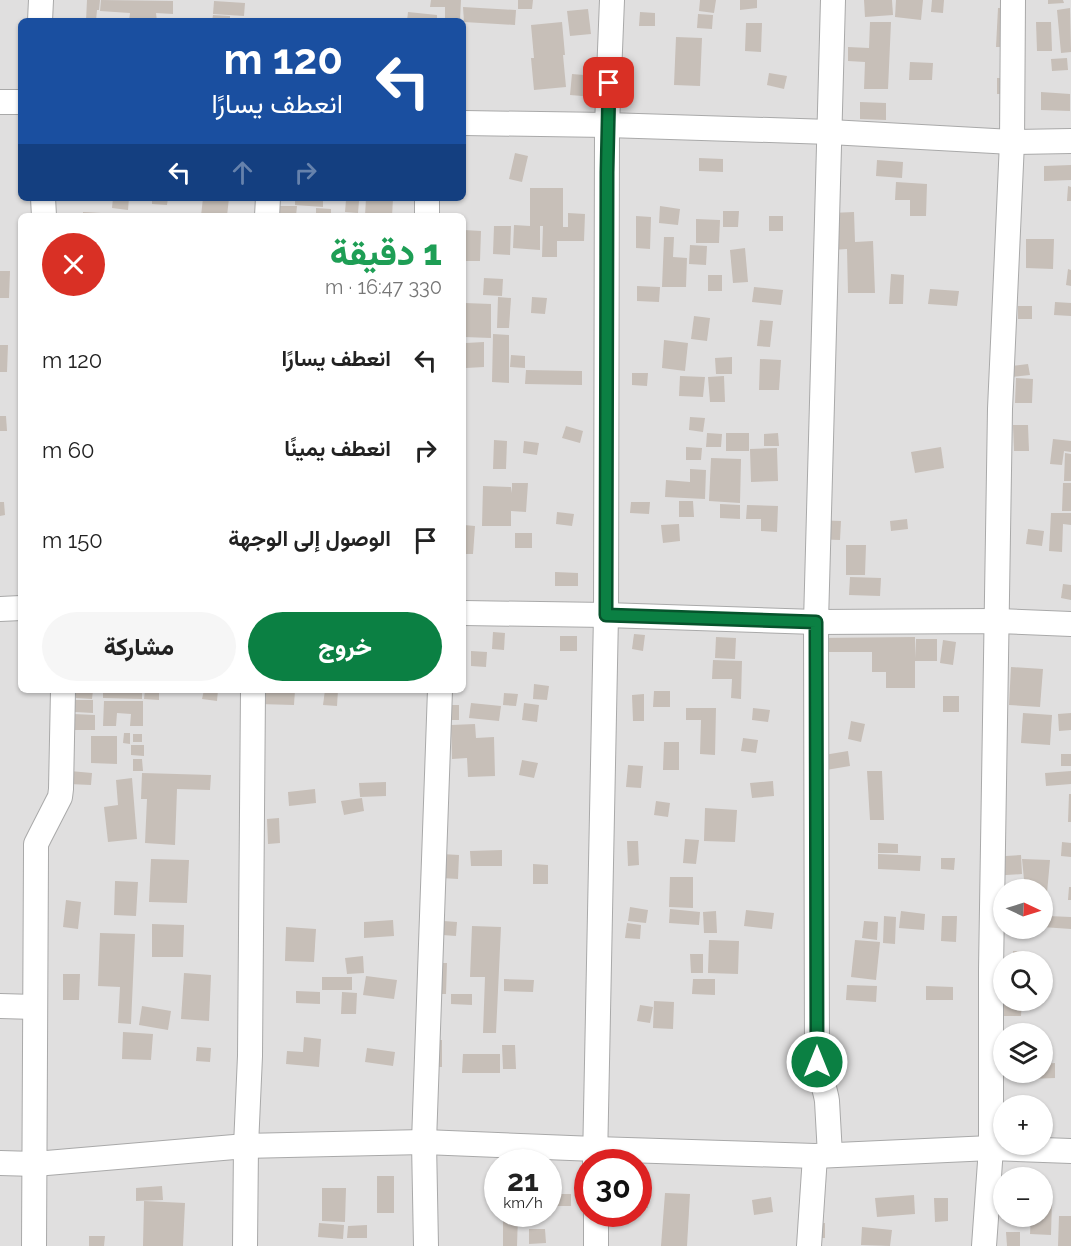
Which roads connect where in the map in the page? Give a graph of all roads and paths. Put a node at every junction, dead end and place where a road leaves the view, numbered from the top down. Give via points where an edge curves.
1 (41, 0) edge
2 (612, 0) edge
3 (832, 0) edge
4 (1013, 0) edge
5 (40, 18) edge
6 (0, 102) edge
7 (18, 102) edge
8 (466, 123) edge
9 (608, 125) junction
10 (830, 132) junction
11 (1071, 141) edge
12 (1012, 142) junction
13 (18, 608) edge
14 (0, 609) edge
15 (466, 613) edge
16 (606, 615) junction
17 (997, 621) junction
18 (816, 622) junction
19 (1071, 624) edge
20 (63, 693) edge
21 (253, 693) edge
22 (440, 693) edge
23 (0, 1006) edge
24 (35, 1007) junction
25 (424, 1142) junction
26 (246, 1146) junction
27 (991, 1148) junction
28 (595, 1149) edge
29 (1071, 1151) edge
30 (574, 1154) edge
31 (823, 1155) junction
32 (652, 1156) edge
33 (0, 1163) edge
34 (35, 1164) junction
35 (596, 1227) edge
36 (34, 1246) edge
37 (245, 1246) edge
38 (426, 1246) edge
39 (596, 1246) edge
40 (809, 1246) edge
41 (984, 1246) edge

1 - 5 street
2 - 9 street
3 - 10 street
4 - 12 street
6 - 7 street
8 - 9 street
9 - 10 street
9 - 16 street
10 - 12 street
10 - 18 street
11 - 12 street
12 - 17 street via 1000,410
13 - 14 street
15 - 16 street
16 - 18 street
16 - 28 street
17 - 18 street
17 - 19 street
17 - 27 street
18 - 31 street via 817,1062 827,1101
20 - 24 street via 60,797 36,844
21 - 26 street
22 - 25 street
23 - 24 street
24 - 34 street
25 - 26 street
25 - 30 street
25 - 38 street
26 - 34 street
26 - 37 street
27 - 29 street
27 - 31 street
27 - 41 street
31 - 32 street
31 - 40 street
33 - 34 street
34 - 36 street
35 - 39 street

